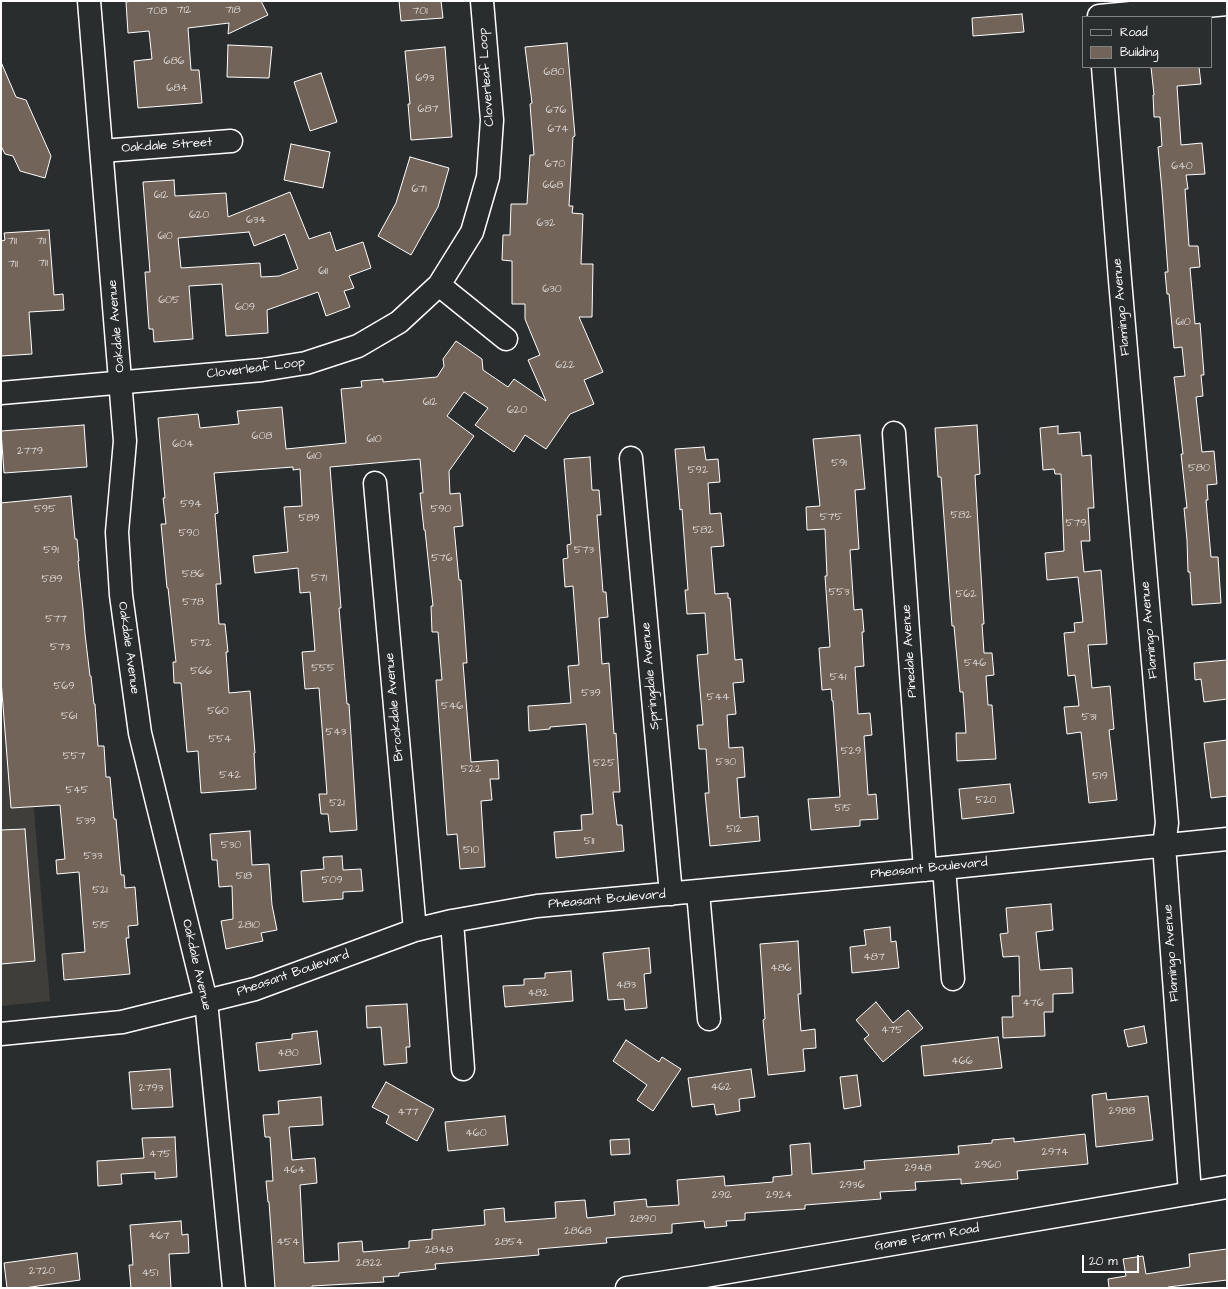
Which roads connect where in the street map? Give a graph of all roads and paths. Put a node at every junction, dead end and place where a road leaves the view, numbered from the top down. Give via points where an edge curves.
1 (89, 1) edge
2 (482, 1) edge
3 (1227, 4) edge
4 (1099, 16) edge
5 (1103, 68) edge
6 (231, 141) dead end
7 (102, 151) junction
8 (439, 285) junction
9 (506, 339) dead end
10 (121, 383) junction
11 (1, 393) edge
12 (894, 433) dead end
13 (631, 458) dead end
14 (375, 483) dead end
15 (1227, 839) edge
16 (1164, 846) junction
17 (935, 869) junction
18 (698, 892) junction
19 (671, 894) junction
20 (452, 921) junction
21 (415, 930) junction
22 (953, 979) dead end
23 (206, 1001) junction
24 (709, 1019) dead end
25 (1, 1034) edge
26 (463, 1069) dead end
27 (1227, 1188) edge
28 (1190, 1193) junction
29 (234, 1288) edge
30 (628, 1288) edge

1 - 7 street, Oakdale Avenue
2 - 8 street, Cloverleaf Loop via 492,120 488,177 472,232
3 - 4 street
5 - 16 street, Flamingo Avenue via 1167,823
6 - 7 street, Oakdale Street
7 - 10 street, Oakdale Avenue
8 - 9 street
8 - 10 street, Cloverleaf Loop via 399,322 358,346 306,363 262,370
10 - 11 street, Cloverleaf Loop
10 - 23 street, Oakdale Avenue via 125,441 117,532 121,596 140,732
12 - 17 street, Pinedale Avenue
13 - 19 street, Springdale Avenue
14 - 21 street, Brookdale Avenue
15 - 16 street, Pheasant Boulevard
16 - 17 street, Pheasant Boulevard
16 - 28 street, Flamingo Avenue
17 - 18 street, Pheasant Boulevard
17 - 22 street, Pinedale Avenue
18 - 19 street, Pheasant Boulevard
18 - 24 street
19 - 20 street, Pheasant Boulevard via 537,906
20 - 21 street, Pheasant Boulevard
20 - 26 street
21 - 23 street, Pheasant Boulevard via 255,989
23 - 25 street, Pheasant Boulevard via 122,1022
23 - 29 street, Oakdale Avenue
27 - 28 street, Game Farm Road
28 - 30 street, Game Farm Road

